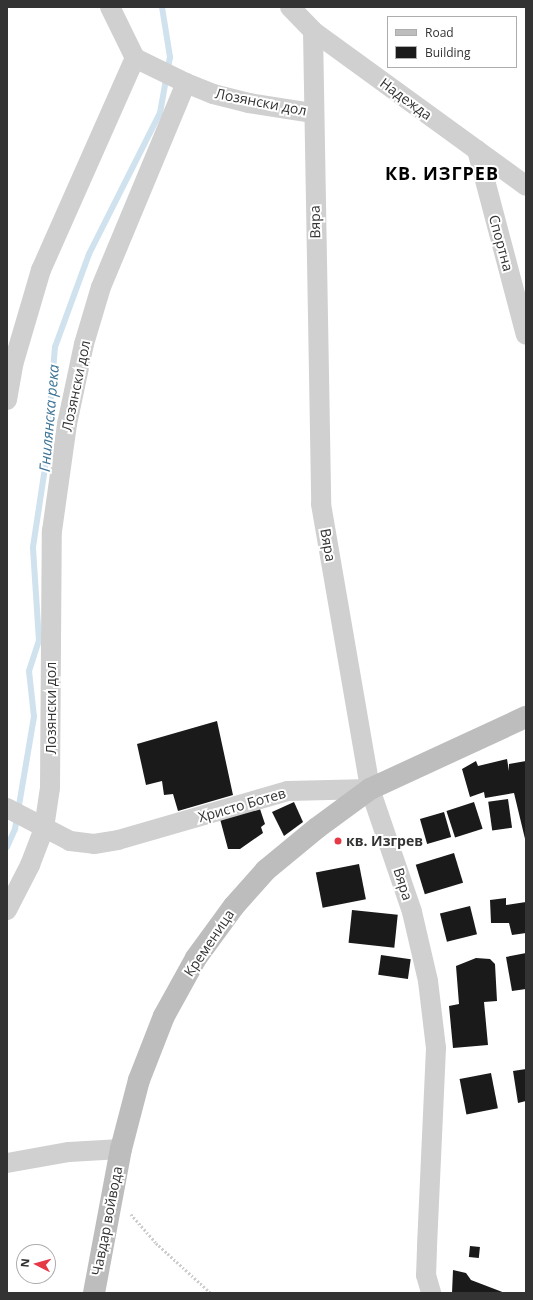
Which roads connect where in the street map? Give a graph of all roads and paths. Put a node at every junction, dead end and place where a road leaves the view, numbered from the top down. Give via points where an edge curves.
1 (110, 7) edge
2 (290, 7) edge
3 (313, 31) junction
4 (143, 63) junction
5 (181, 81) junction
6 (313, 113) junction
7 (477, 150) junction
8 (526, 186) edge
9 (16, 322) edge
10 (526, 335) edge
11 (7, 400) edge
12 (526, 717) edge
13 (370, 789) junction
14 (7, 808) edge
15 (38, 825) junction
16 (7, 910) edge
17 (121, 1149) junction
18 (7, 1164) edge
19 (112, 1192) junction
20 (94, 1293) edge
21 (211, 1293) edge
22 (430, 1293) edge

1 - 4 street
2 - 3 street, Надежда
3 - 6 street, Вяра
3 - 7 street, Надежда
4 - 5 street
4 - 9 street
5 - 6 street, Лозянски дол via 213,94 248,103
5 - 15 street, Лозянски дол via 101,287 84,344 67,424 52,531 50,788
6 - 13 street, Вяра via 321,504
7 - 8 street, Надежда
7 - 10 street, Спортна
9 - 11 street
12 - 13 street, Христо Ботев
13 - 15 street, Христо Ботев via 288,791 118,840 94,844 70,841
13 - 17 street, Кременица via 266,870 234,906 196,958 164,1016 139,1080
13 - 22 street, Вяра via 412,912 428,981 436,1048 426,1248 426,1275
14 - 15 street, Христо Ботев
15 - 16 street, Лозянски дол via 30,865
17 - 18 street via 69,1152
17 - 19 street, Чавдар войвода
19 - 20 street, Чавдар войвода
19 - 21 path via 156,1243

